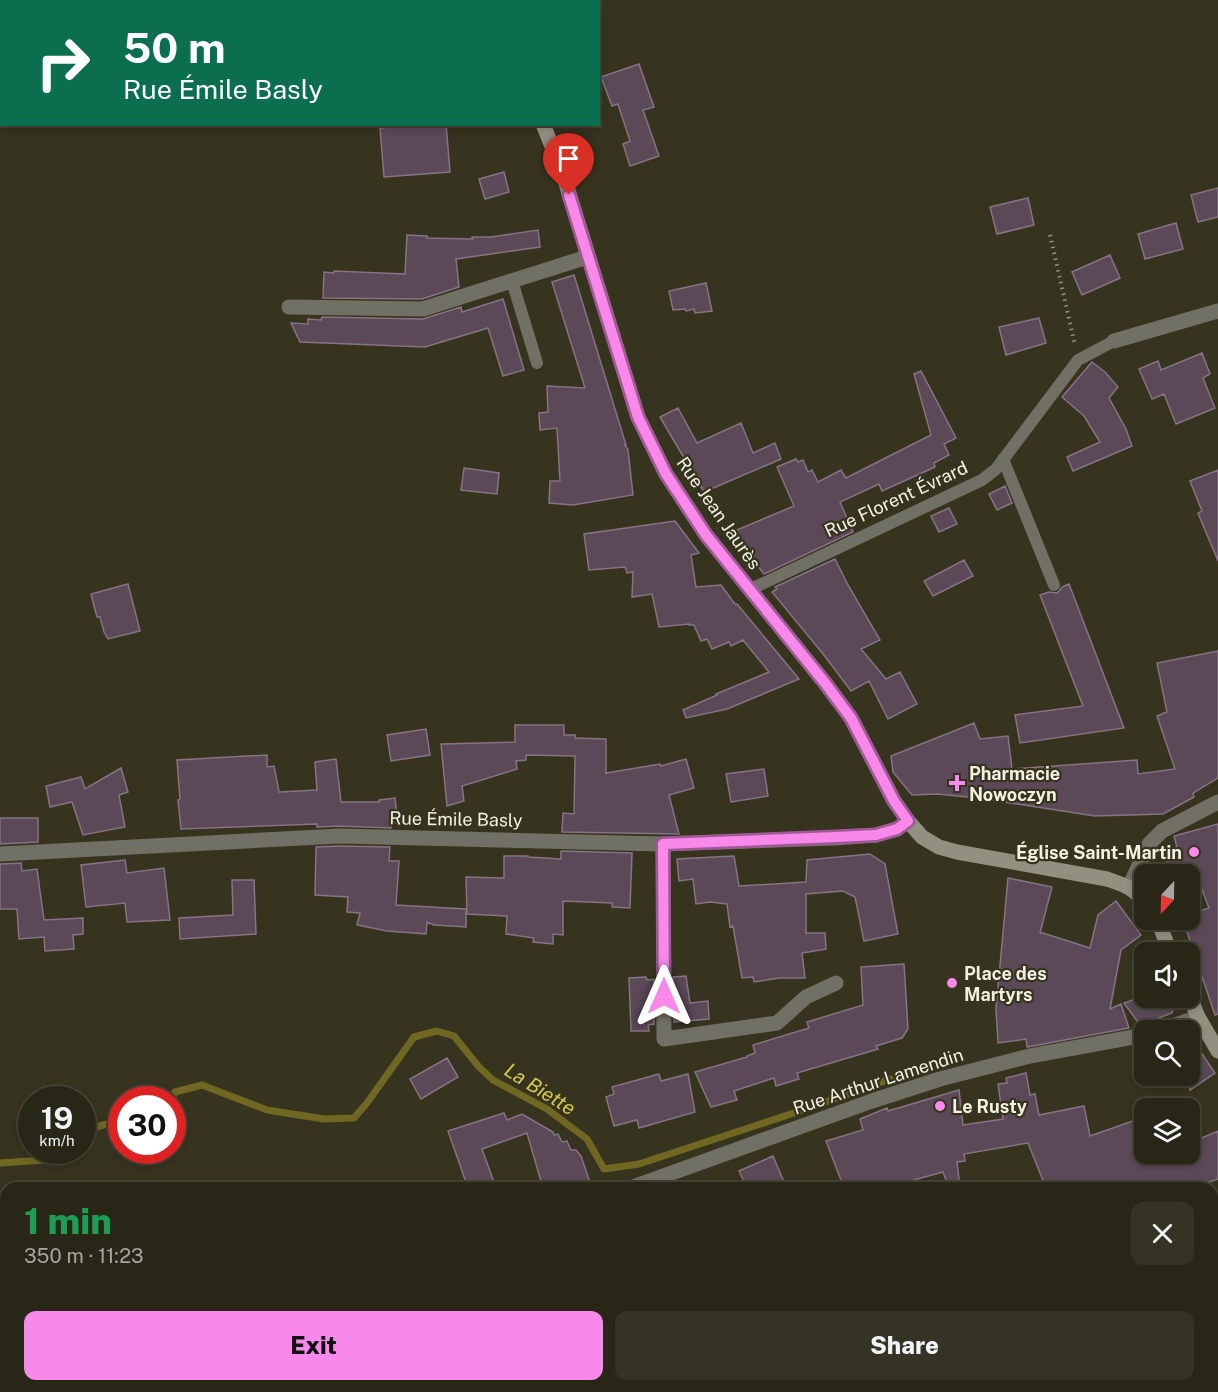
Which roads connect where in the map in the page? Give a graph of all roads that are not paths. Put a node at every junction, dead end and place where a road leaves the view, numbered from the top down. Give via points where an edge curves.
1 (544, 126) edge
2 (587, 257) junction
3 (512, 281) junction
4 (289, 306) dead end
5 (1218, 311) edge
6 (1114, 341) joint
7 (537, 363) dead end
8 (1003, 459) junction
9 (1054, 585) dead end
10 (749, 590) junction
11 (1218, 802) edge
12 (908, 821) junction
13 (663, 844) junction
14 (0, 854) edge
15 (1129, 887) junction
16 (1134, 890) edge
17 (836, 983) dead end
18 (1194, 1008) edge
19 (1198, 1017) junction
20 (1189, 1020) edge
21 (1134, 1037) edge
22 (1218, 1051) edge
23 (647, 1182) edge

1 - 2 main road, Rue Jean Jaurès via 563,174
2 - 3 street
2 - 10 main road, Rue Jean Jaurès via 647,436 666,474 706,535
3 - 4 street via 423,309
3 - 7 lane
5 - 6 street, Rue Florent Évrard
6 - 8 lane, Rue Florent Évrard via 1078,360
8 - 9 lane
8 - 10 lane, Rue Florent Évrard via 982,480
10 - 12 main road, Rue Jean Jaurès via 851,718
11 - 15 street via 1162,831 1149,844
12 - 13 street, Rue Émile Basly via 876,835
12 - 15 main road, Rue Jean Jaurès via 922,837 939,847 1107,879
13 - 14 street, Rue Émile Basly via 339,836
13 - 17 street via 664,1039 777,1023 806,997
15 - 16 main road
18 - 19 main road
19 - 20 street
19 - 22 main road
21 - 23 street, Rue Arthur Lamendin via 1030,1056 939,1079

